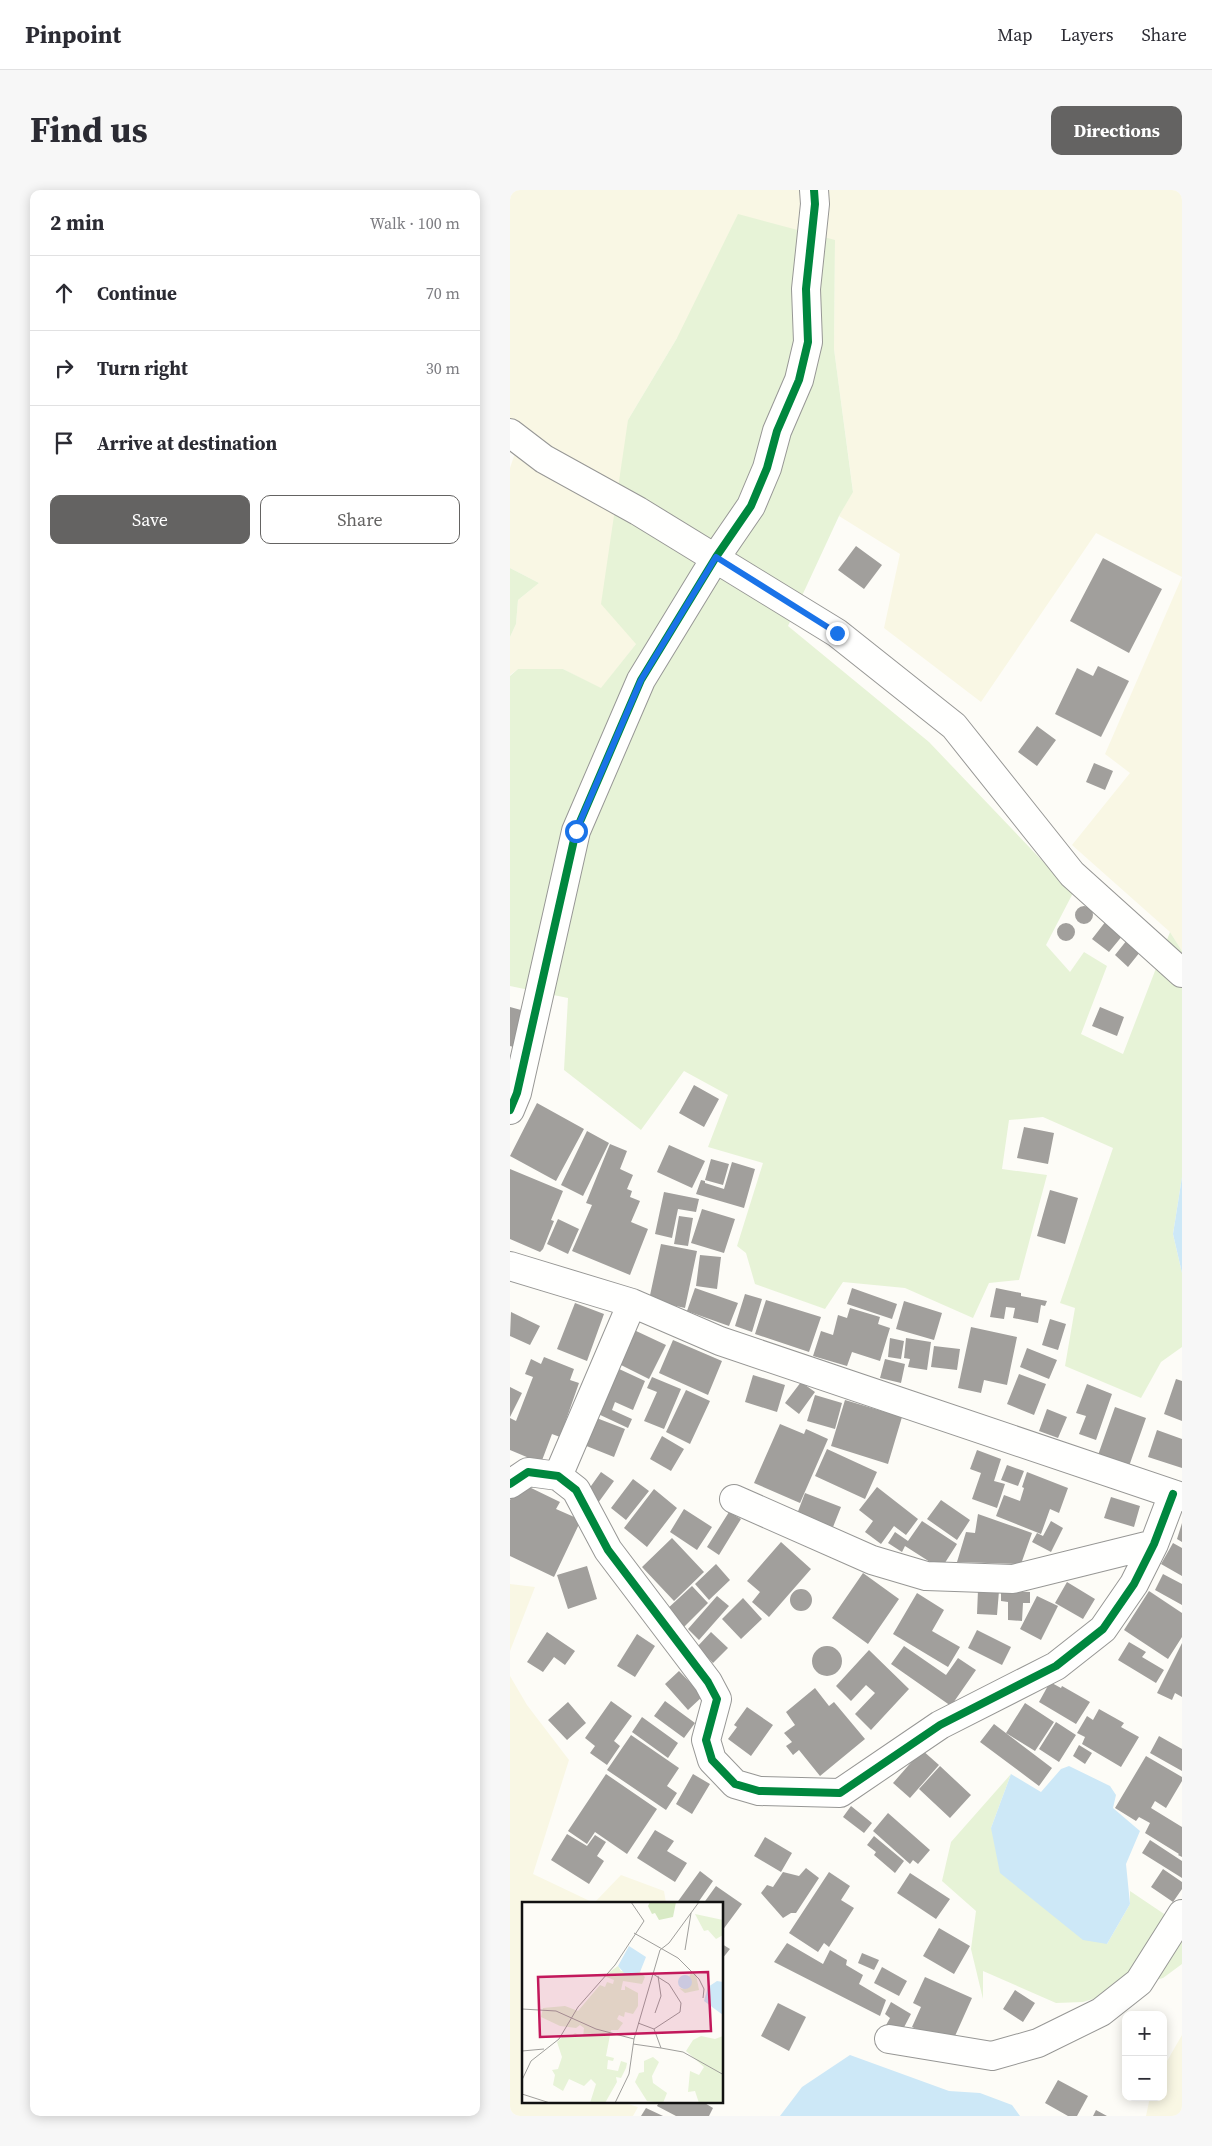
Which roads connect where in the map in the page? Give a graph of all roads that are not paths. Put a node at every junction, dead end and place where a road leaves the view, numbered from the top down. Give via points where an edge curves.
1 (814, 190) edge
2 (510, 433) edge
3 (716, 557) junction
4 (1182, 973) edge
5 (510, 1110) edge
6 (510, 1266) edge
7 (632, 1303) junction
8 (558, 1476) junction
9 (510, 1484) edge
10 (1177, 1496) edge
11 (734, 1500) dead end
12 (1154, 1544) junction
13 (1182, 1914) edge
14 (888, 2039) dead end

1 - 3 street via 806,289 808,342 804,361 751,506
2 - 3 street via 544,459
3 - 4 street via 837,633 954,726 1072,874
3 - 5 street via 641,680 576,831 519,1084
6 - 7 street
7 - 8 street
7 - 10 street via 720,1340
8 - 9 street via 528,1472
8 - 12 street via 576,1490 608,1550 708,1682 717,1699 706,1740 712,1760 735,1784 759,1791 840,1792 940,1725 1056,1666 1103,1629 1134,1584
10 - 12 street
11 - 12 street via 872,1560 926,1576 1013,1579
13 - 14 street via 1139,1982 1101,2012 1038,2043 992,2056

